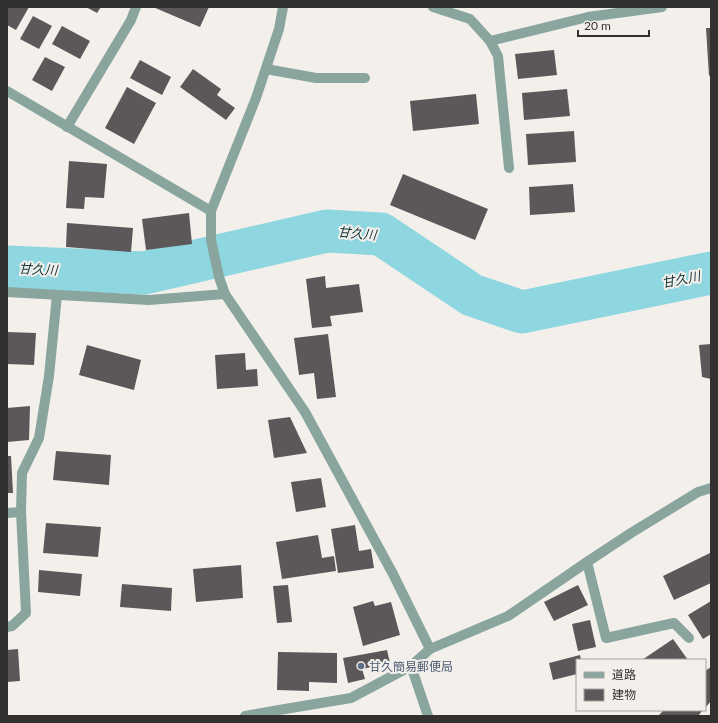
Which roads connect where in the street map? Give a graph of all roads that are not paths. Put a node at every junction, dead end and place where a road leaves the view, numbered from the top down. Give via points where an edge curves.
1 (136, 7) edge
2 (283, 7) edge
3 (433, 7) edge
4 (662, 7) edge
5 (490, 41) junction
6 (266, 69) junction
7 (365, 78) dead end
8 (7, 91) edge
9 (67, 127) junction
10 (509, 168) dead end
11 (211, 212) junction
12 (7, 292) edge
13 (225, 294) junction
14 (57, 295) junction
15 (711, 488) edge
16 (21, 512) junction
17 (7, 513) edge
18 (587, 562) junction
19 (7, 627) edge
20 (689, 638) dead end
21 (430, 649) junction
22 (411, 666) junction
23 (245, 716) edge
24 (428, 716) edge

1 - 9 street via 131,20
2 - 6 street
3 - 5 street via 470,19
4 - 5 street via 588,17
5 - 10 street via 498,56
6 - 7 street via 316,78
6 - 11 street
8 - 9 street
9 - 11 street
11 - 13 street via 212,240
12 - 14 street
13 - 14 street via 149,300
13 - 21 street via 305,412 393,574
14 - 16 street via 49,376 39,438 22,473
15 - 18 street via 698,492
16 - 17 street
16 - 19 street via 26,613 12,626
18 - 20 street via 606,638 674,622
18 - 21 street via 508,616
21 - 22 street
22 - 23 street via 351,698
22 - 24 street

